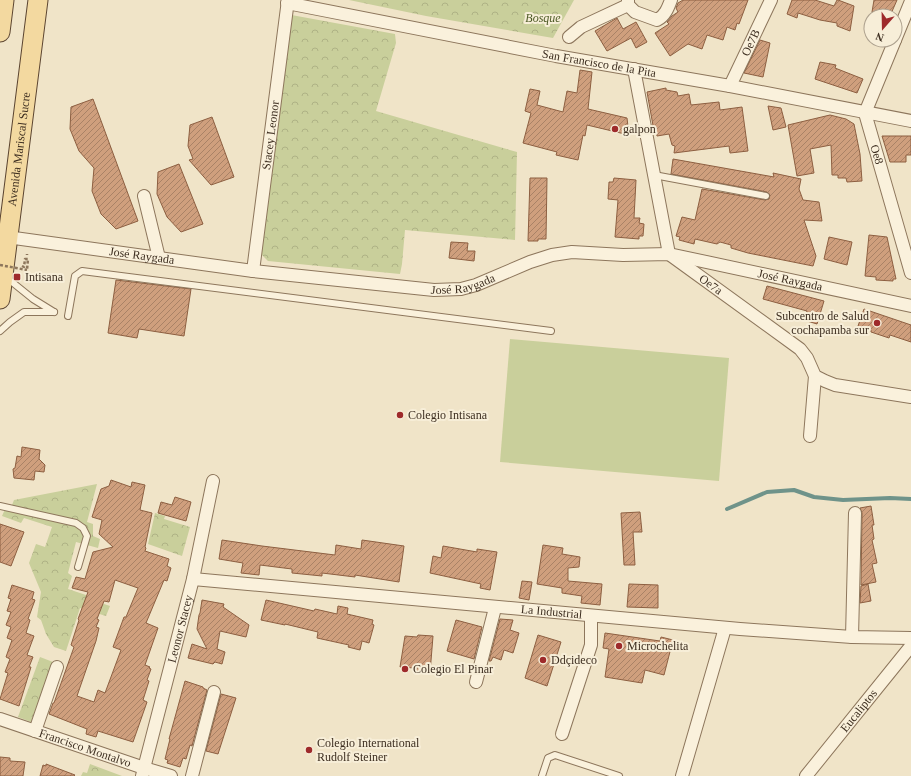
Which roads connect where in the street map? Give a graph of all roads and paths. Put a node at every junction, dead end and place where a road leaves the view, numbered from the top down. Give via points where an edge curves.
1 (4, 0) edge
2 (38, 0) edge
3 (671, 0) edge
4 (771, 0) edge
5 (288, 1) edge
6 (911, 1) edge
7 (628, 2) edge
8 (903, 20) edge
9 (0, 32) edge
10 (569, 37) dead end
11 (892, 48) edge
12 (634, 69) junction
13 (730, 86) junction
14 (864, 113) junction
15 (911, 122) edge
16 (654, 175) junction
17 (144, 196) dead end
18 (766, 196) dead end
19 (7, 237) junction
20 (669, 254) junction
21 (159, 258) junction
22 (22, 266) dead end
23 (1, 270) edge
24 (253, 271) junction
25 (911, 273) edge
26 (0, 299) edge
27 (911, 306) edge
28 (68, 316) dead end
29 (551, 331) dead end
30 (0, 332) edge
31 (815, 376) junction
32 (911, 397) edge
33 (810, 436) dead end
34 (213, 481) dead end
35 (0, 506) edge
36 (855, 513) dead end
37 (78, 567) dead end
38 (193, 579) junction
39 (495, 608) junction
40 (591, 616) junction
41 (725, 628) junction
42 (852, 637) junction
43 (911, 638) edge
44 (911, 646) edge
45 (57, 667) dead end
46 (476, 682) dead end
47 (214, 692) dead end
48 (0, 719) edge
49 (35, 731) junction
50 (562, 734) dead end
51 (143, 772) edge
52 (171, 776) edge
53 (192, 776) edge
54 (542, 776) edge
55 (619, 776) edge
56 (682, 776) edge
57 (806, 776) edge

1 - 9 main road
2 - 19 main road, Avenida Mariscal Sucre
3 - 7 street via 665,13 657,20 635,12
4 - 13 street, Oe7B
5 - 12 street, San Francisco de la Pita via 556,56
5 - 24 street, Stacey Leonor
6 - 8 street
7 - 10 street via 581,27
11 - 14 street
12 - 13 street, San Francisco de la Pita
12 - 16 street
13 - 14 street, San Francisco de la Pita
14 - 15 street, San Francisco de la Pita
14 - 25 street, Oe8
16 - 18 lane
16 - 20 street
17 - 21 street
19 - 21 street, José Raygada
19 - 23 main road, Avenida Mariscal Sucre
20 - 24 street, José Raygada via 572,252 552,255 476,285 448,290
20 - 27 street, José Raygada
20 - 31 street, Oe7a via 800,349
21 - 24 street, José Raygada
22 - 23 path, bridge via 24,267 25,259 28,259 27,270
23 - 26 main road, Avenida Mariscal Sucre
23 - 30 lane via 33,299 54,312 24,312
28 - 29 lane via 75,276 82,270
31 - 32 street via 835,385
31 - 33 street
34 - 38 street, Leonor Stacey
35 - 37 lane via 76,523 83,528 87,536
36 - 42 street
38 - 39 street, La Industrial
38 - 51 street, Leonor Stacey
39 - 40 street, La Industrial
39 - 46 street
40 - 41 street, La Industrial
40 - 50 street via 591,645
41 - 42 street, La Industrial
41 - 56 street
42 - 43 street, La Industrial
44 - 57 street, Eucaliptos
45 - 49 street
47 - 53 street
48 - 49 street, Francisco Montalvo
49 - 51 street, Francisco Montalvo
51 - 52 street, Francisco Montalvo
54 - 55 lane via 548,758 555,755

